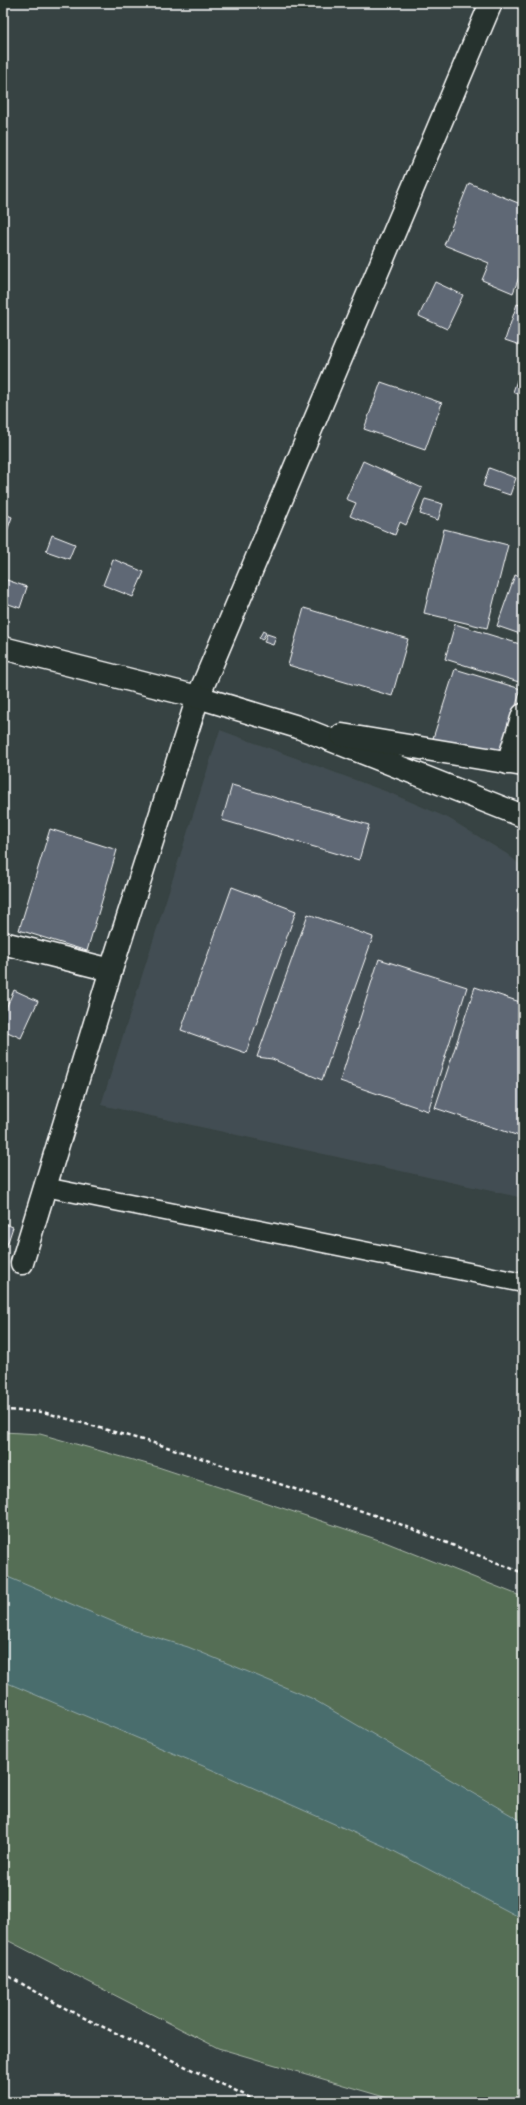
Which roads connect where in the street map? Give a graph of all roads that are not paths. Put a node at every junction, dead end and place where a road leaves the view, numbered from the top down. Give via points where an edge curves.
1 (491, 3) edge
2 (3, 648) edge
3 (198, 697) junction
4 (523, 715) edge
5 (298, 727) junction
6 (515, 764) edge
7 (523, 816) edge
8 (3, 943) edge
9 (111, 970) junction
10 (45, 1187) junction
11 (22, 1263) dead end
12 (523, 1284) edge

1 - 3 street
2 - 3 street
3 - 5 street
3 - 9 street
4 - 6 street
5 - 6 street
5 - 7 street
8 - 9 street
9 - 10 street
10 - 11 street
10 - 12 lane

